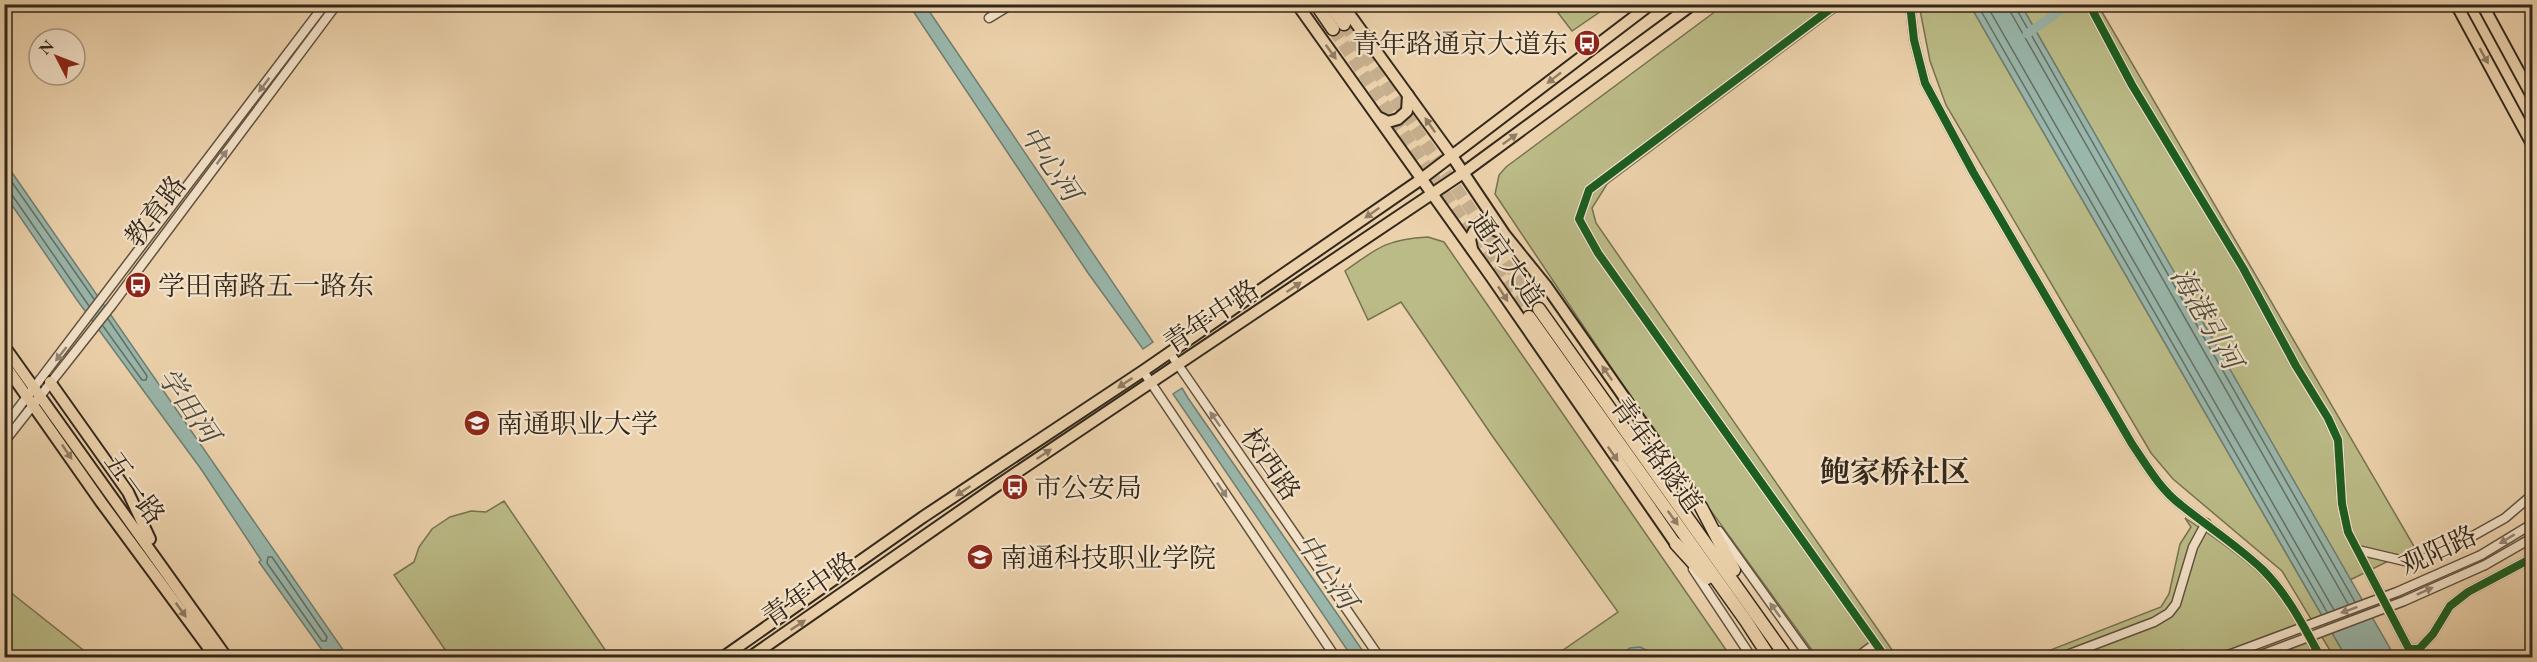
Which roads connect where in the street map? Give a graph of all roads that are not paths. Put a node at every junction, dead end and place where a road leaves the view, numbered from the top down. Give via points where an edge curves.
1 (325, 4) edge
2 (337, 4) edge
3 (1012, 4) edge
4 (1297, 4) edge
5 (1316, 4) edge
6 (1330, 4) edge
7 (1342, 4) edge
8 (1651, 4) edge
9 (1693, 4) edge
10 (1837, 4) edge
11 (1910, 4) edge
12 (2089, 4) edge
13 (2456, 4) edge
14 (2482, 4) edge
15 (989, 18) dead end
16 (290, 57) junction
17 (1408, 94) junction
18 (2532, 96) edge
19 (1380, 118) junction
20 (2532, 144) edge
21 (1452, 156) junction
22 (1463, 173) junction
23 (1420, 180) junction
24 (1431, 195) junction
25 (1505, 235) junction
26 (1472, 249) junction
27 (4, 346) edge
28 (1170, 352) junction
29 (4, 364) edge
30 (1178, 365) junction
31 (1143, 371) junction
32 (50, 382) junction
33 (1150, 383) junction
34 (35, 395) junction
35 (4, 427) edge
36 (4, 442) edge
37 (2532, 495) edge
38 (1701, 507) junction
39 (2206, 523) junction
40 (2532, 524) edge
41 (2532, 538) edge
42 (1676, 544) junction
43 (2358, 550) junction
44 (2532, 558) edge
45 (162, 564) junction
46 (1754, 608) junction
47 (1746, 621) junction
48 (1875, 644) junction
49 (216, 657) edge
50 (227, 657) edge
51 (722, 657) edge
52 (749, 657) edge
53 (1336, 657) edge
54 (1380, 657) edge
55 (1752, 657) edge
56 (1770, 657) edge
57 (1787, 657) edge
58 (1809, 657) edge
59 (1856, 657) edge
60 (1886, 657) edge
61 (2059, 657) edge
62 (2223, 657) edge
63 (2253, 657) edge
64 (2321, 657) edge

1 - 16 street, 教育路
2 - 16 street, 教育路
3 - 15 street
4 -> 19 main road, 通京大道
5 - 6 highway via 1339,27
7 - 17 main road, 通京大道
8 -> 21 main road, 青年中路
22 -> 9 main road, 青年中路
10 - 48 street via 1589,190 1580,219 1598,253
11 - 39 street via 1925,83 1973,172 2154,478
12 - 43 street via 2132,85 2328,418 2338,440 2348,532
13 -> 20 main road
14 - 18 main road
32 -> 16 street, 教育路 via 112,305
16 -> 34 street, 教育路 via 105,295
17 - 19 main road via 1407,111 1398,119 1389,122
21 -> 17 main road, 通京大道
19 - 23 main road, 通京大道
21 - 22 main road, 通京大道
21 - 23 main road, 青年中路
22 - 24 main road, 青年中路
22 - 25 main road, 通京大道
23 - 24 main road, 通京大道
23 -> 28 main road, 青年中路
24 - 26 main road, 通京大道
30 -> 24 main road, 青年中路
25 - 26 main road via 1486,226 1477,228 1470,239
38 -> 25 main road, 通京大道 via 1547,287
26 -> 42 main road, 通京大道
27 - 34 main road, 五一路
28 - 30 street, 校西路
28 - 31 main road, 青年中路
29 - 34 main road, 五一路
30 - 33 main road, 青年中路
54 -> 30 street, 校西路
31 - 33 street, 校西路
31 -> 51 main road, 青年中路
32 - 34 street, 教育路
32 - 45 main road via 128,492
52 -> 33 main road, 青年中路
33 -> 53 street, 校西路
34 - 35 street, 教育路
34 - 36 street, 教育路
34 - 45 main road, 五一路
34 -> 49 main road, 五一路 via 101,502
37 - 43 street via 2505,518 2455,546 2413,563
38 - 46 highway
58 -> 38 street
39 - 61 street via 2169,613
39 - 64 street via 2264,571 2290,603
40 -> 62 street, 观阳路, bridge via 2481,555 2397,592
63 -> 41 street, 观阳路, bridge via 2404,601 2485,565
42 - 47 highway
42 - 55 street
43 - 44 street via 2409,649 2419,649 2450,606 2468,592
45 - 50 main road, 五一路
46 -> 47 highway, 青年路隧道 via 1534,313
46 - 57 highway
47 - 56 highway
48 - 59 street
48 - 60 street

